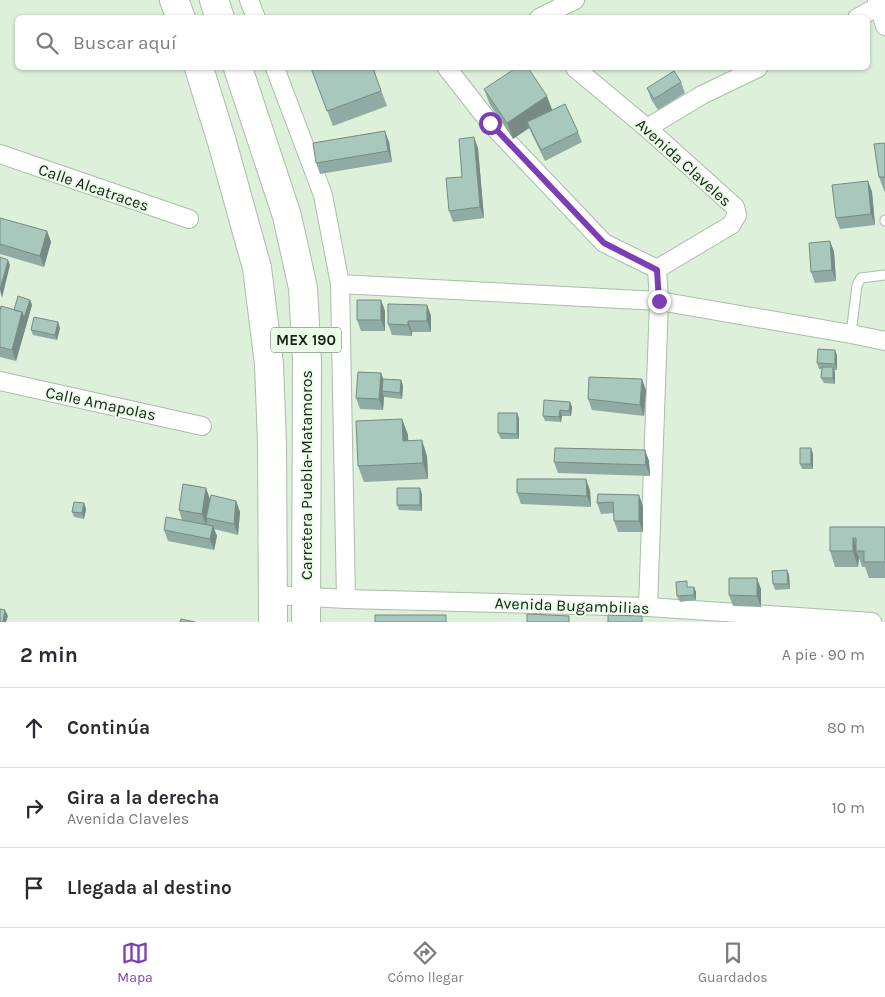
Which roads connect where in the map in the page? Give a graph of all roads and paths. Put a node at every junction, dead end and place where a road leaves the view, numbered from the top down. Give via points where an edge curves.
1 (174, 0) edge
2 (214, 0) edge
3 (250, 0) edge
4 (575, 0) edge
5 (878, 3) edge
6 (180, 15) edge
7 (219, 15) edge
8 (255, 15) edge
9 (545, 15) edge
10 (861, 15) edge
11 (885, 26) edge
12 (200, 70) edge
13 (239, 70) edge
14 (276, 70) edge
15 (449, 70) edge
16 (577, 70) edge
17 (754, 70) edge
18 (647, 128) junction
19 (0, 154) edge
20 (189, 219) dead end
21 (657, 270) junction
22 (885, 275) edge
23 (340, 284) junction
24 (659, 301) junction
25 (851, 334) junction
26 (885, 342) edge
27 (0, 381) edge
28 (202, 426) dead end
29 (273, 595) junction
30 (346, 599) junction
31 (648, 607) junction
32 (306, 609) edge
33 (273, 622) edge
34 (872, 622) edge

1 - 6 main road
2 - 7 main road
3 - 8 street
4 - 9 street
5 - 10 street
5 - 11 street
12 - 29 main road, Carretera Puebla-Matamoros / MEX 190 via 257,268 269,364
13 - 32 main road, Carretera Puebla-Matamoros / MEX 190 via 287,216 303,288 307,361
14 - 23 street via 323,195
15 - 21 street via 490,123 604,243
16 - 18 street, Avenida Claveles
17 - 18 street via 702,95
18 - 21 street, Avenida Claveles via 735,207 737,215 730,225
19 - 20 street, Calle Alcatraces
21 - 24 street
22 - 25 lane via 861,278 857,285
23 - 24 street
23 - 30 street
24 - 25 street
24 - 31 street
25 - 26 street
27 - 28 street, Calle Amapolas
29 - 32 street, Avenida Bugambilias
29 - 33 main road, Carretera Puebla-Matamoros / MEX 190
30 - 31 street, Avenida Bugambilias
30 - 32 street, Avenida Bugambilias
31 - 34 street, Avenida Bugambilias

